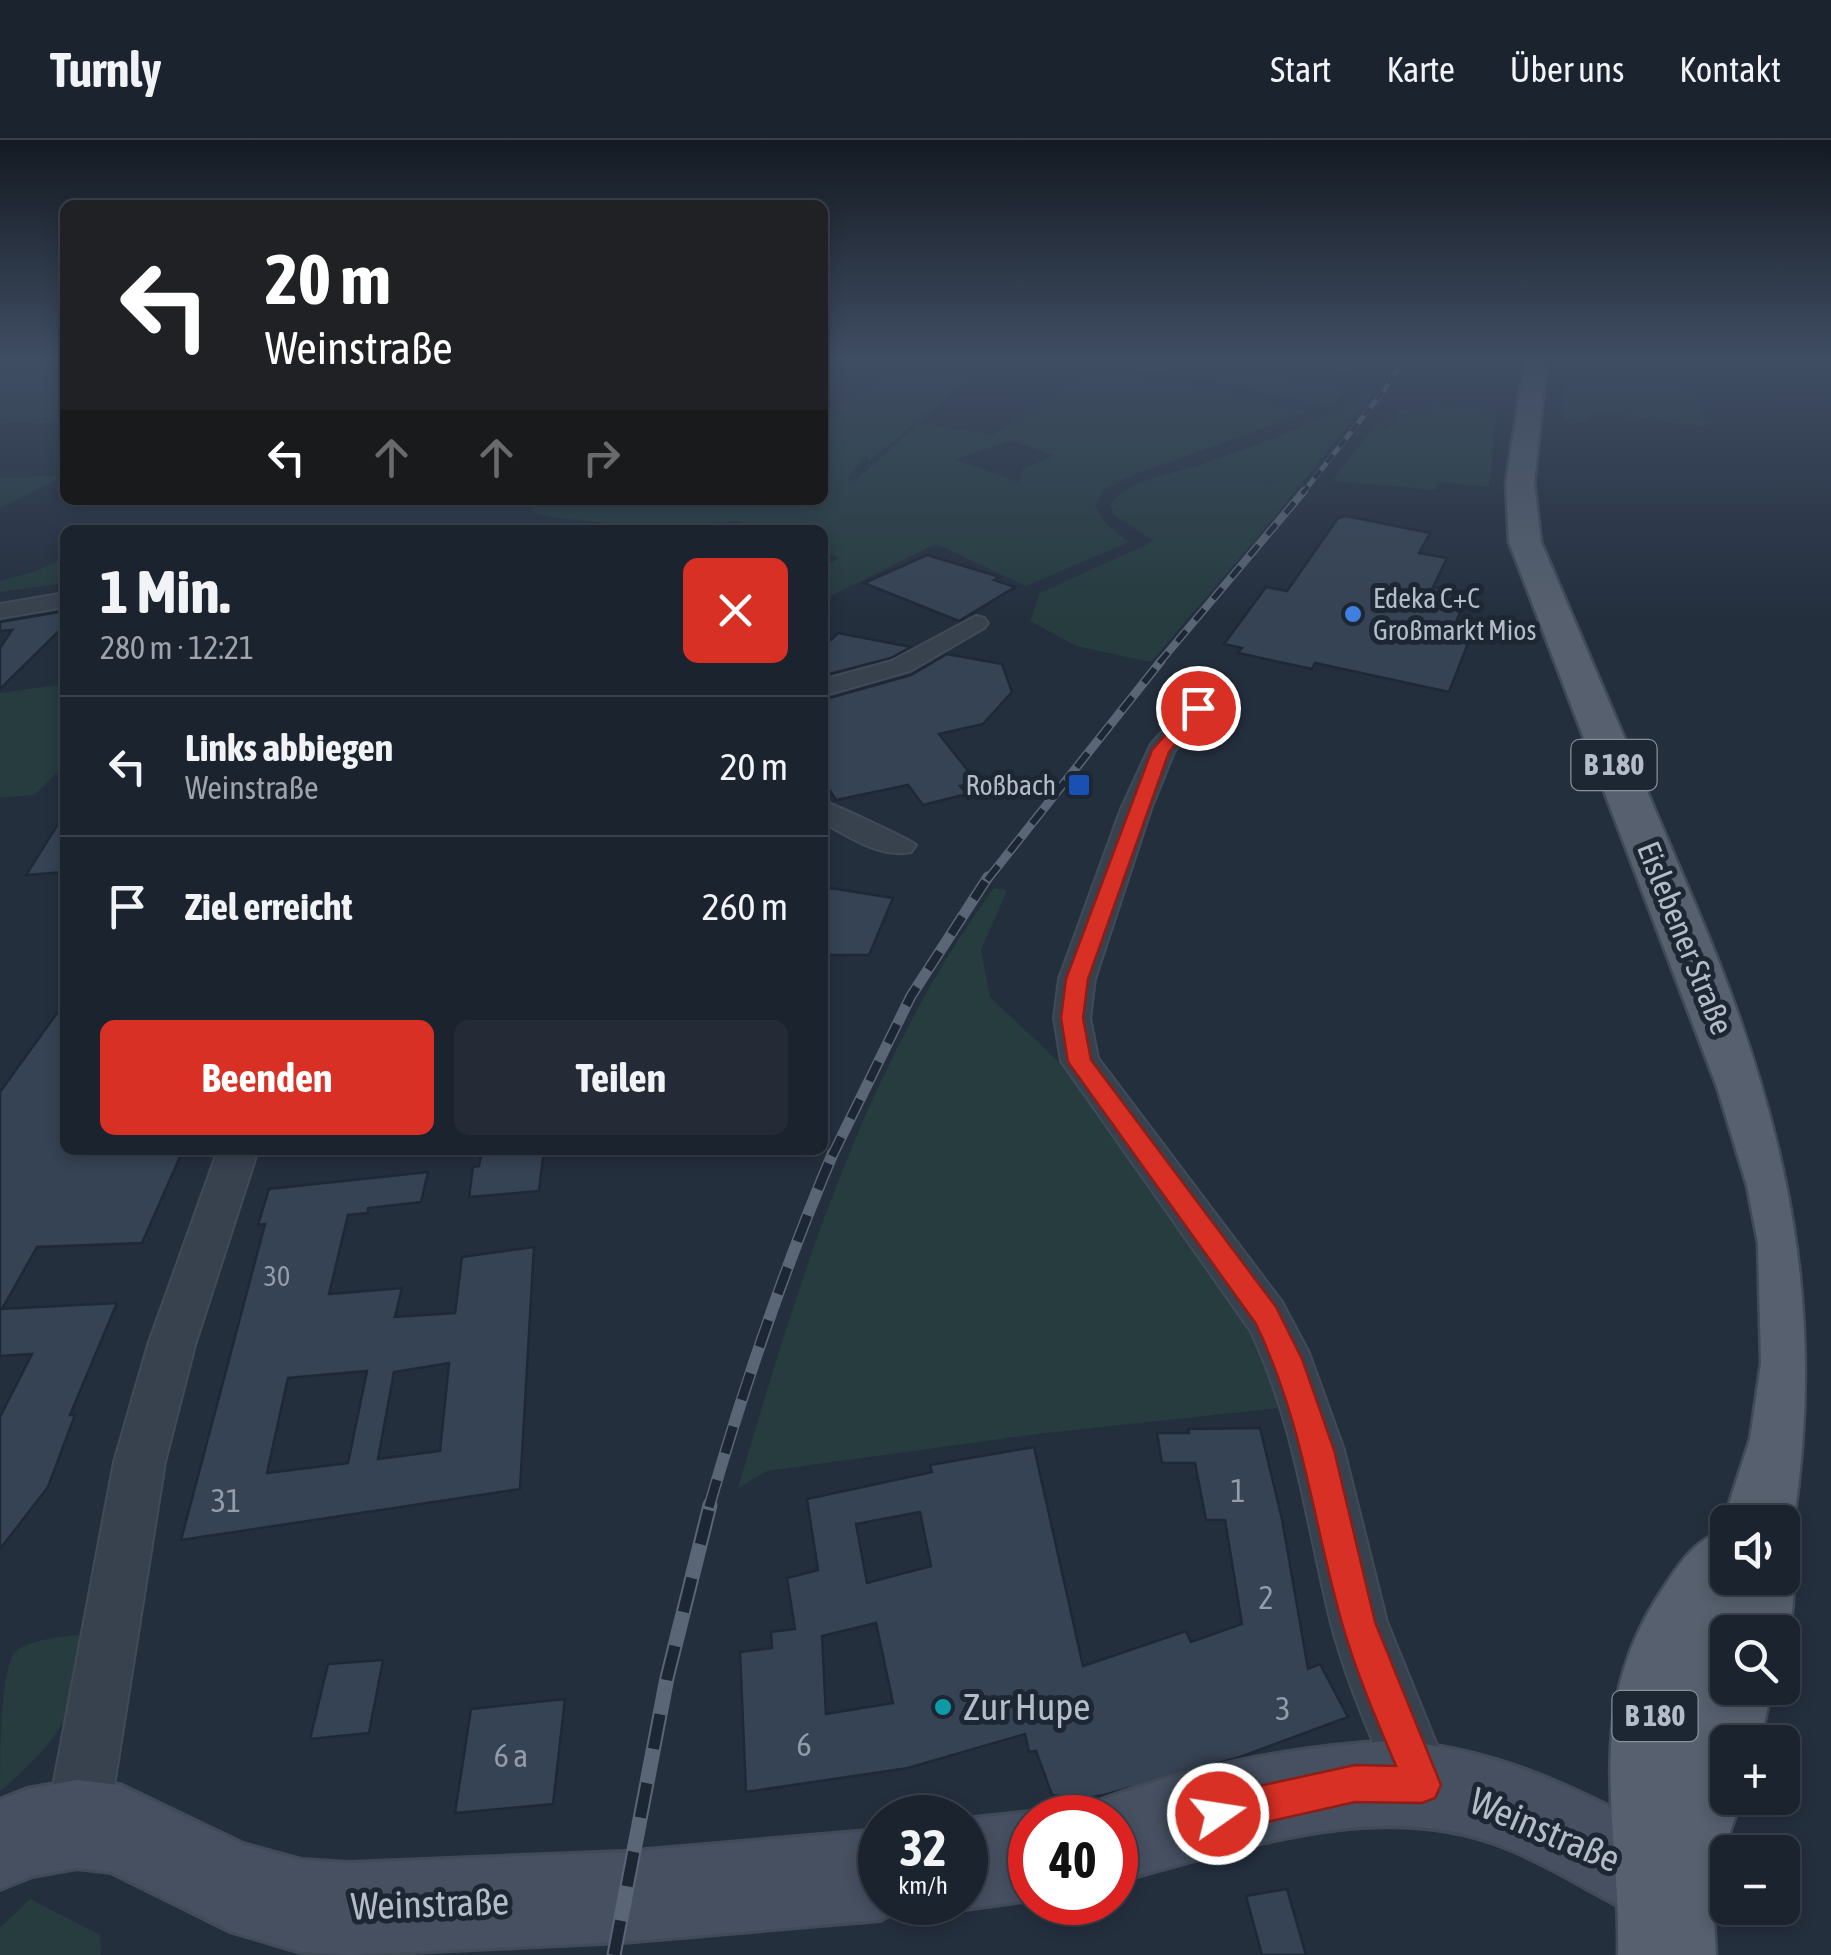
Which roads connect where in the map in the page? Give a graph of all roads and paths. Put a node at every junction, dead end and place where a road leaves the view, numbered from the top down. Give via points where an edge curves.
1 (1525, 445) edge
2 (60, 601) edge
3 (0, 611) edge
4 (976, 623) dead end
5 (828, 686) edge
6 (1198, 708) dead end
7 (828, 813) edge
8 (900, 845) dead end
9 (236, 1155) edge
10 (1766, 1505) edge
11 (1713, 1595) edge
12 (1726, 1705) edge
13 (1422, 1785) junction
14 (1138, 1833) edge
15 (38, 1834) edge
16 (858, 1877) edge
17 (1666, 1919) edge

1 - 10 main road, Eislebener Straße / B 180 via 1520,483 1525,542 1746,1087 1778,1186 1790,1243 1796,1363 1787,1439
2 - 3 street
4 - 5 street via 902,666
6 - 13 street via 1161,750 1077,979 1072,1018 1080,1062 1266,1316 1292,1368 1358,1622
7 - 8 street
9 - 15 street via 175,1332 119,1572
11 - 17 main road, Eislebener Straße / B 180 via 1679,1639 1655,1717 1652,1772
12 - 17 main road, B 180
13 - 14 street, Weinstraße via 1355,1784
13 - 17 street, Weinstraße via 1525,1813
15 - 16 street, Weinstraße via 120,1829 230,1886 300,1906 577,1899

